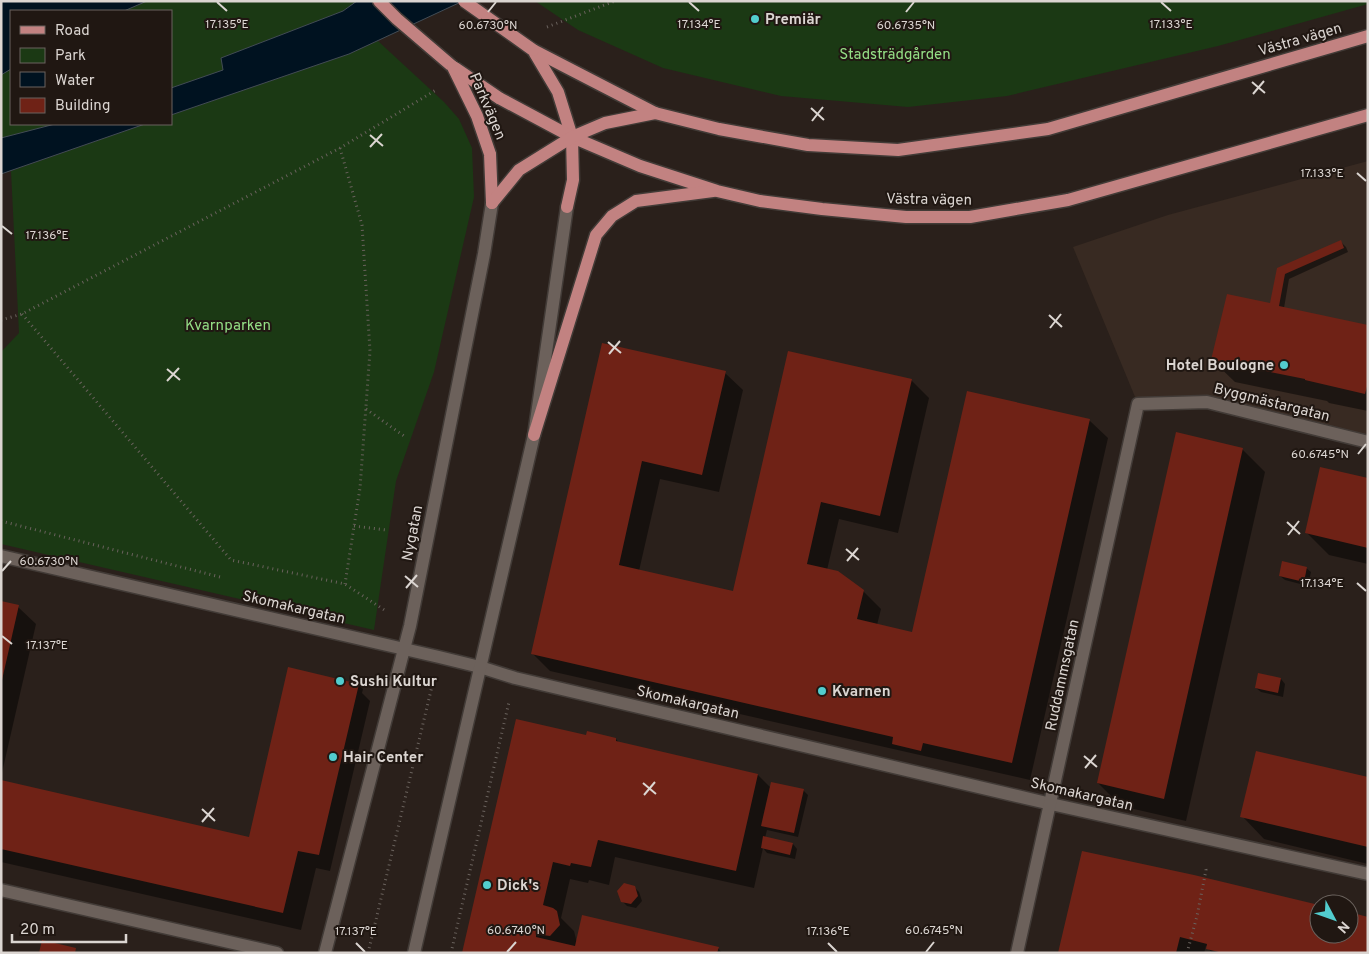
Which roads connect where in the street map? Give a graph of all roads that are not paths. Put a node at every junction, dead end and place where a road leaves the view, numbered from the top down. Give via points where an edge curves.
1 (379, 1) edge
2 (464, 1) edge
3 (1368, 36) edge
4 (533, 50) junction
5 (453, 67) junction
6 (499, 98) joint
7 (655, 113) junction
8 (1368, 115) edge
9 (572, 137) junction
10 (717, 191) junction
11 (492, 203) junction
12 (568, 207) joint
13 (1138, 404) joint
14 (534, 435) junction
15 (1368, 442) edge
16 (1, 556) edge
17 (405, 649) junction
18 (480, 667) junction
19 (1050, 804) junction
20 (1368, 874) edge
21 (1, 890) edge
22 (277, 953) edge
23 (325, 953) edge
24 (414, 953) edge
25 (1017, 953) edge

1 - 5 main road
2 - 4 main road, bridge
3 - 7 main road, Västra vägen via 1048,129 898,150 808,145 719,129
4 - 7 main road
4 - 9 main road via 558,92
5 - 6 main road, Parkvägen, bridge
5 - 11 main road, Parkvägen, bridge via 477,116 490,154
6 - 9 main road, Västra vägen
7 - 9 main road via 605,123
8 - 10 main road, Västra vägen via 1068,200 970,217 906,217 822,209 760,201
9 - 10 main road, Västra vägen via 640,166
9 - 11 main road via 519,170
9 - 12 main road via 573,180
10 - 14 main road via 636,201 612,216 596,235
11 - 17 street, Nygatan
12 - 14 street
13 - 15 street, Byggmästargatan via 1208,402
13 - 19 street, Ruddammsgatan
14 - 18 street
16 - 17 street, Skomakargatan
17 - 18 street, Skomakargatan
17 - 23 street, Nygatan
18 - 19 street, Skomakargatan via 515,678
18 - 24 street
19 - 20 street, Skomakargatan
19 - 25 street, Ruddammsgatan
21 - 22 street

